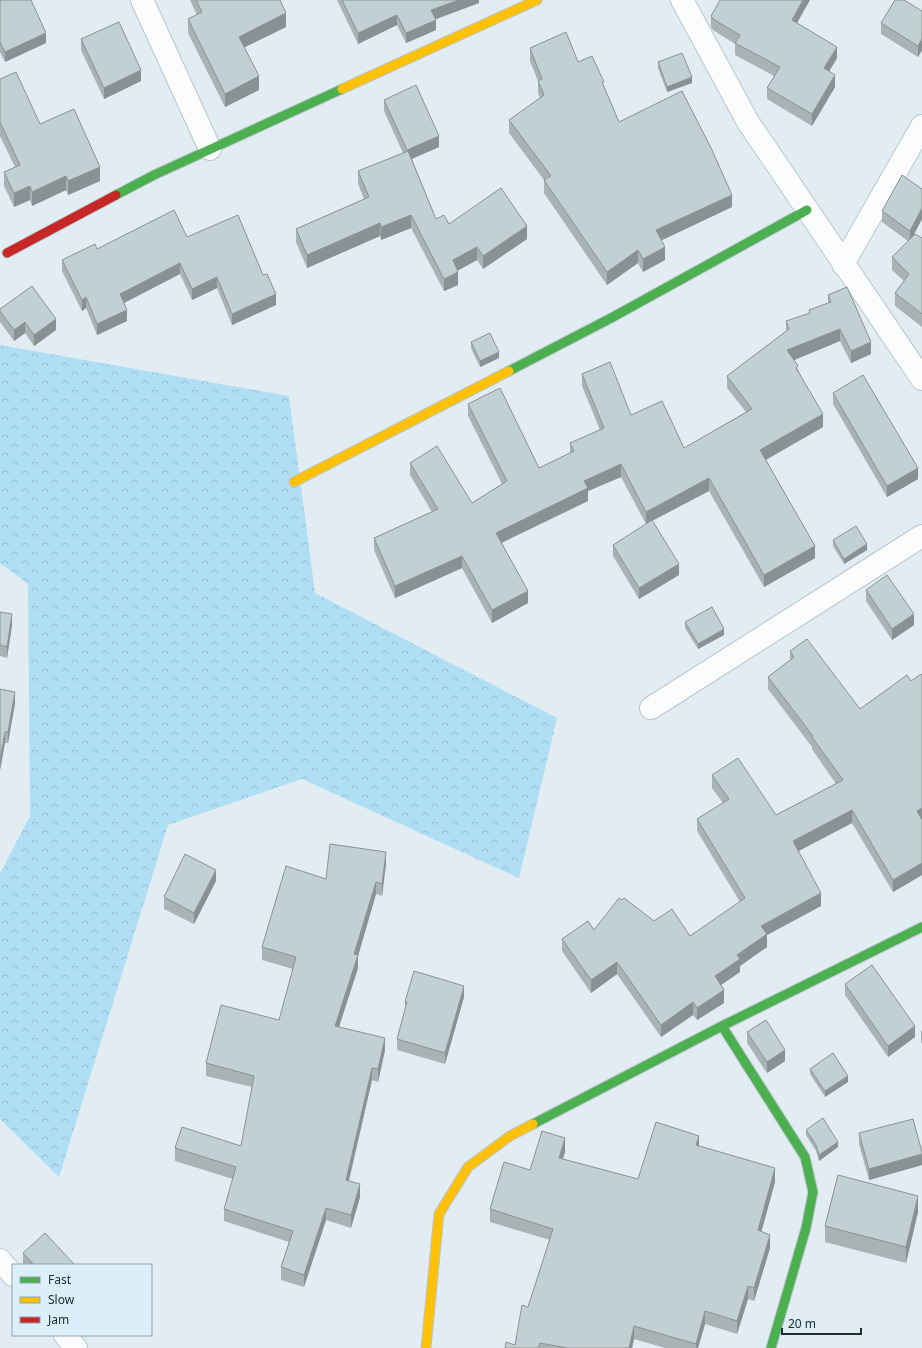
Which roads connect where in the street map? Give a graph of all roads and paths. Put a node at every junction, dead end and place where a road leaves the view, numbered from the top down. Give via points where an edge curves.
1 (142, 0) edge
2 (537, 0) edge
3 (682, 0) edge
4 (922, 126) edge
5 (210, 149) junction
6 (807, 210) junction
7 (7, 253) dead end
8 (844, 264) junction
9 (922, 379) edge
10 (294, 482) dead end
11 (922, 536) edge
12 (651, 708) dead end
13 (922, 927) edge
14 (722, 1026) junction
15 (0, 1260) edge
16 (12, 1274) edge
17 (66, 1336) edge
18 (76, 1348) edge
19 (426, 1348) edge
20 (771, 1348) edge

1 - 5 street
2 - 5 street
3 - 6 street via 748,122
4 - 8 street
5 - 7 street via 154,175
6 - 8 street
6 - 10 street via 613,318
8 - 9 street
11 - 12 street
13 - 14 street
14 - 19 street via 510,1136 468,1166 439,1214
14 - 20 street via 805,1157 813,1192 806,1228
15 - 16 street
17 - 18 street

